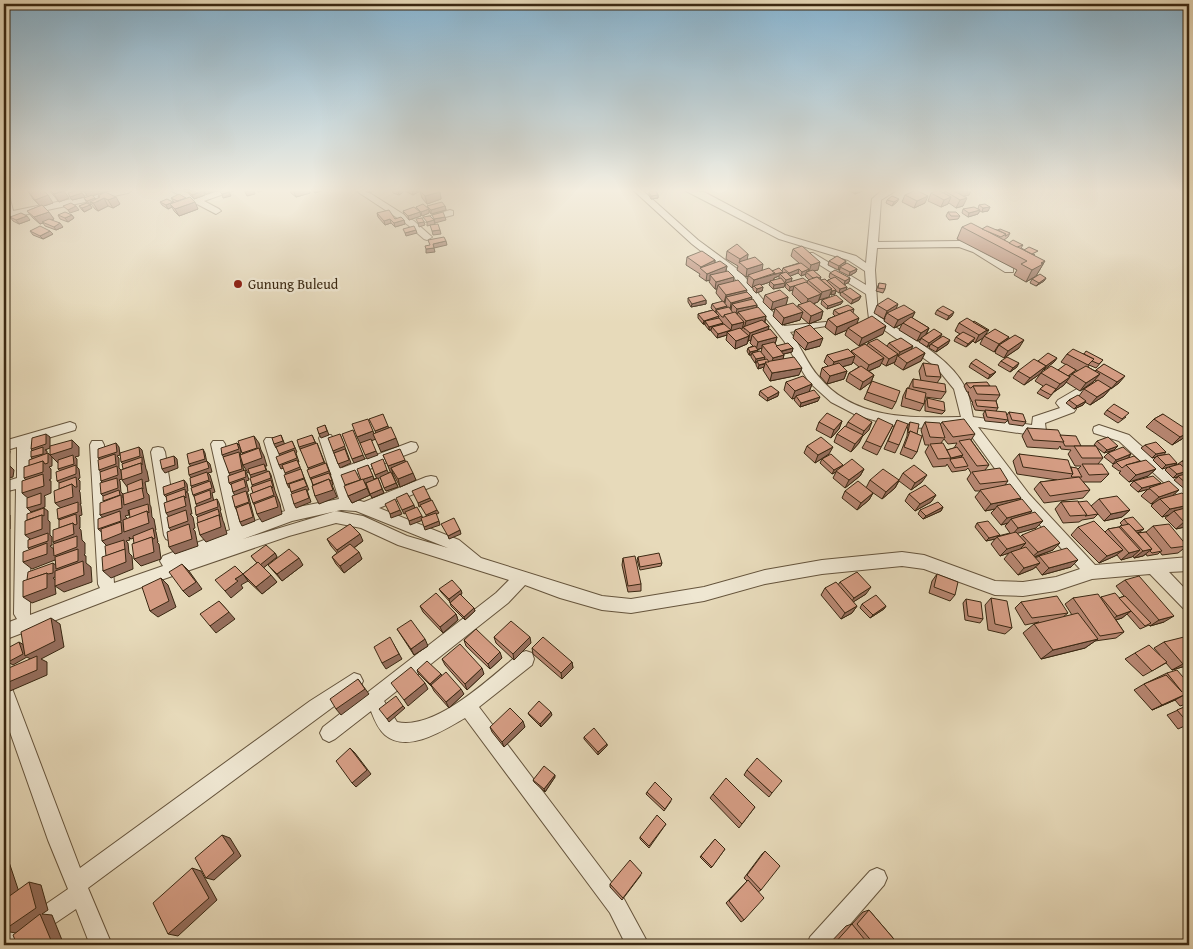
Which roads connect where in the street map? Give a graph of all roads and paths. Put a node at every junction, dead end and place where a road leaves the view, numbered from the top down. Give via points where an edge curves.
1 (424, 234) edge
2 (686, 234) edge
3 (777, 234) edge
4 (872, 234) edge
5 (427, 237) dead end
6 (874, 244) junction
7 (809, 255) edge
8 (870, 270) junction
9 (1009, 270) dead end
10 (870, 292) junction
11 (822, 324) dead end
12 (781, 330) junction
13 (1086, 389) edge
14 (968, 421) junction
15 (70, 427) dead end
16 (1100, 430) dead end
17 (326, 438) edge
18 (24, 440) junction
19 (271, 441) edge
20 (218, 444) dead end
21 (97, 445) dead end
22 (4, 446) edge
23 (410, 447) dead end
24 (158, 452) dead end
25 (338, 475) junction
26 (23, 481) junction
27 (431, 481) dead end
28 (4, 487) edge
29 (1189, 497) edge
30 (347, 503) junction
31 (363, 508) junction
32 (293, 515) junction
33 (238, 535) junction
34 (175, 558) junction
35 (1189, 564) edge
36 (482, 566) junction
37 (1154, 568) junction
38 (1092, 572) junction
39 (522, 576) junction
40 (106, 584) junction
41 (1189, 603) edge
42 (22, 614) junction
43 (4, 621) edge
44 (4, 632) edge
45 (526, 659) dead end
46 (354, 681) edge
47 (4, 690) edge
48 (374, 697) junction
49 (468, 707) junction
50 (329, 733) dead end
51 (877, 878) dead end
52 (78, 888) junction
53 (5, 945) edge
54 (102, 945) edge
55 (638, 945) edge
56 (818, 945) edge

1 - 5 street
2 - 12 street via 736,273
3 - 8 street via 852,258
4 - 6 street
6 - 8 street
6 - 9 street via 960,244
7 - 10 street
8 - 10 street
10 - 14 street via 873,317 940,364 953,378 960,389
11 - 12 street
12 - 14 street via 823,390 860,412 914,423
13 - 14 street via 1062,403 1070,409 1038,420 1039,430
14 - 38 street via 1024,498
15 - 18 street
16 - 29 street via 1124,438
17 - 25 street
18 - 22 street
18 - 26 street
19 - 32 street
20 - 33 street
21 - 40 street
23 - 25 street
24 - 34 street
25 - 30 street
26 - 28 street
26 - 42 street
27 - 31 street
30 - 31 street
30 - 32 street
31 - 36 street via 454,544
32 - 33 street
33 - 34 street
34 - 40 street
35 - 37 street
36 - 39 street
36 - 44 street via 404,542 363,522 336,517 152,576
37 - 38 street
37 - 41 street
38 - 39 street via 1056,584 1023,589 995,588 924,562 902,559 822,567 765,577 704,594 630,606 602,603
39 - 48 street via 502,598
40 - 42 street
42 - 43 street
45 - 49 street
46 - 52 street
47 - 52 street
48 - 49 street via 389,726 402,734 425,730
48 - 50 street
49 - 55 street via 618,906
51 - 56 street
52 - 53 street
52 - 54 street

